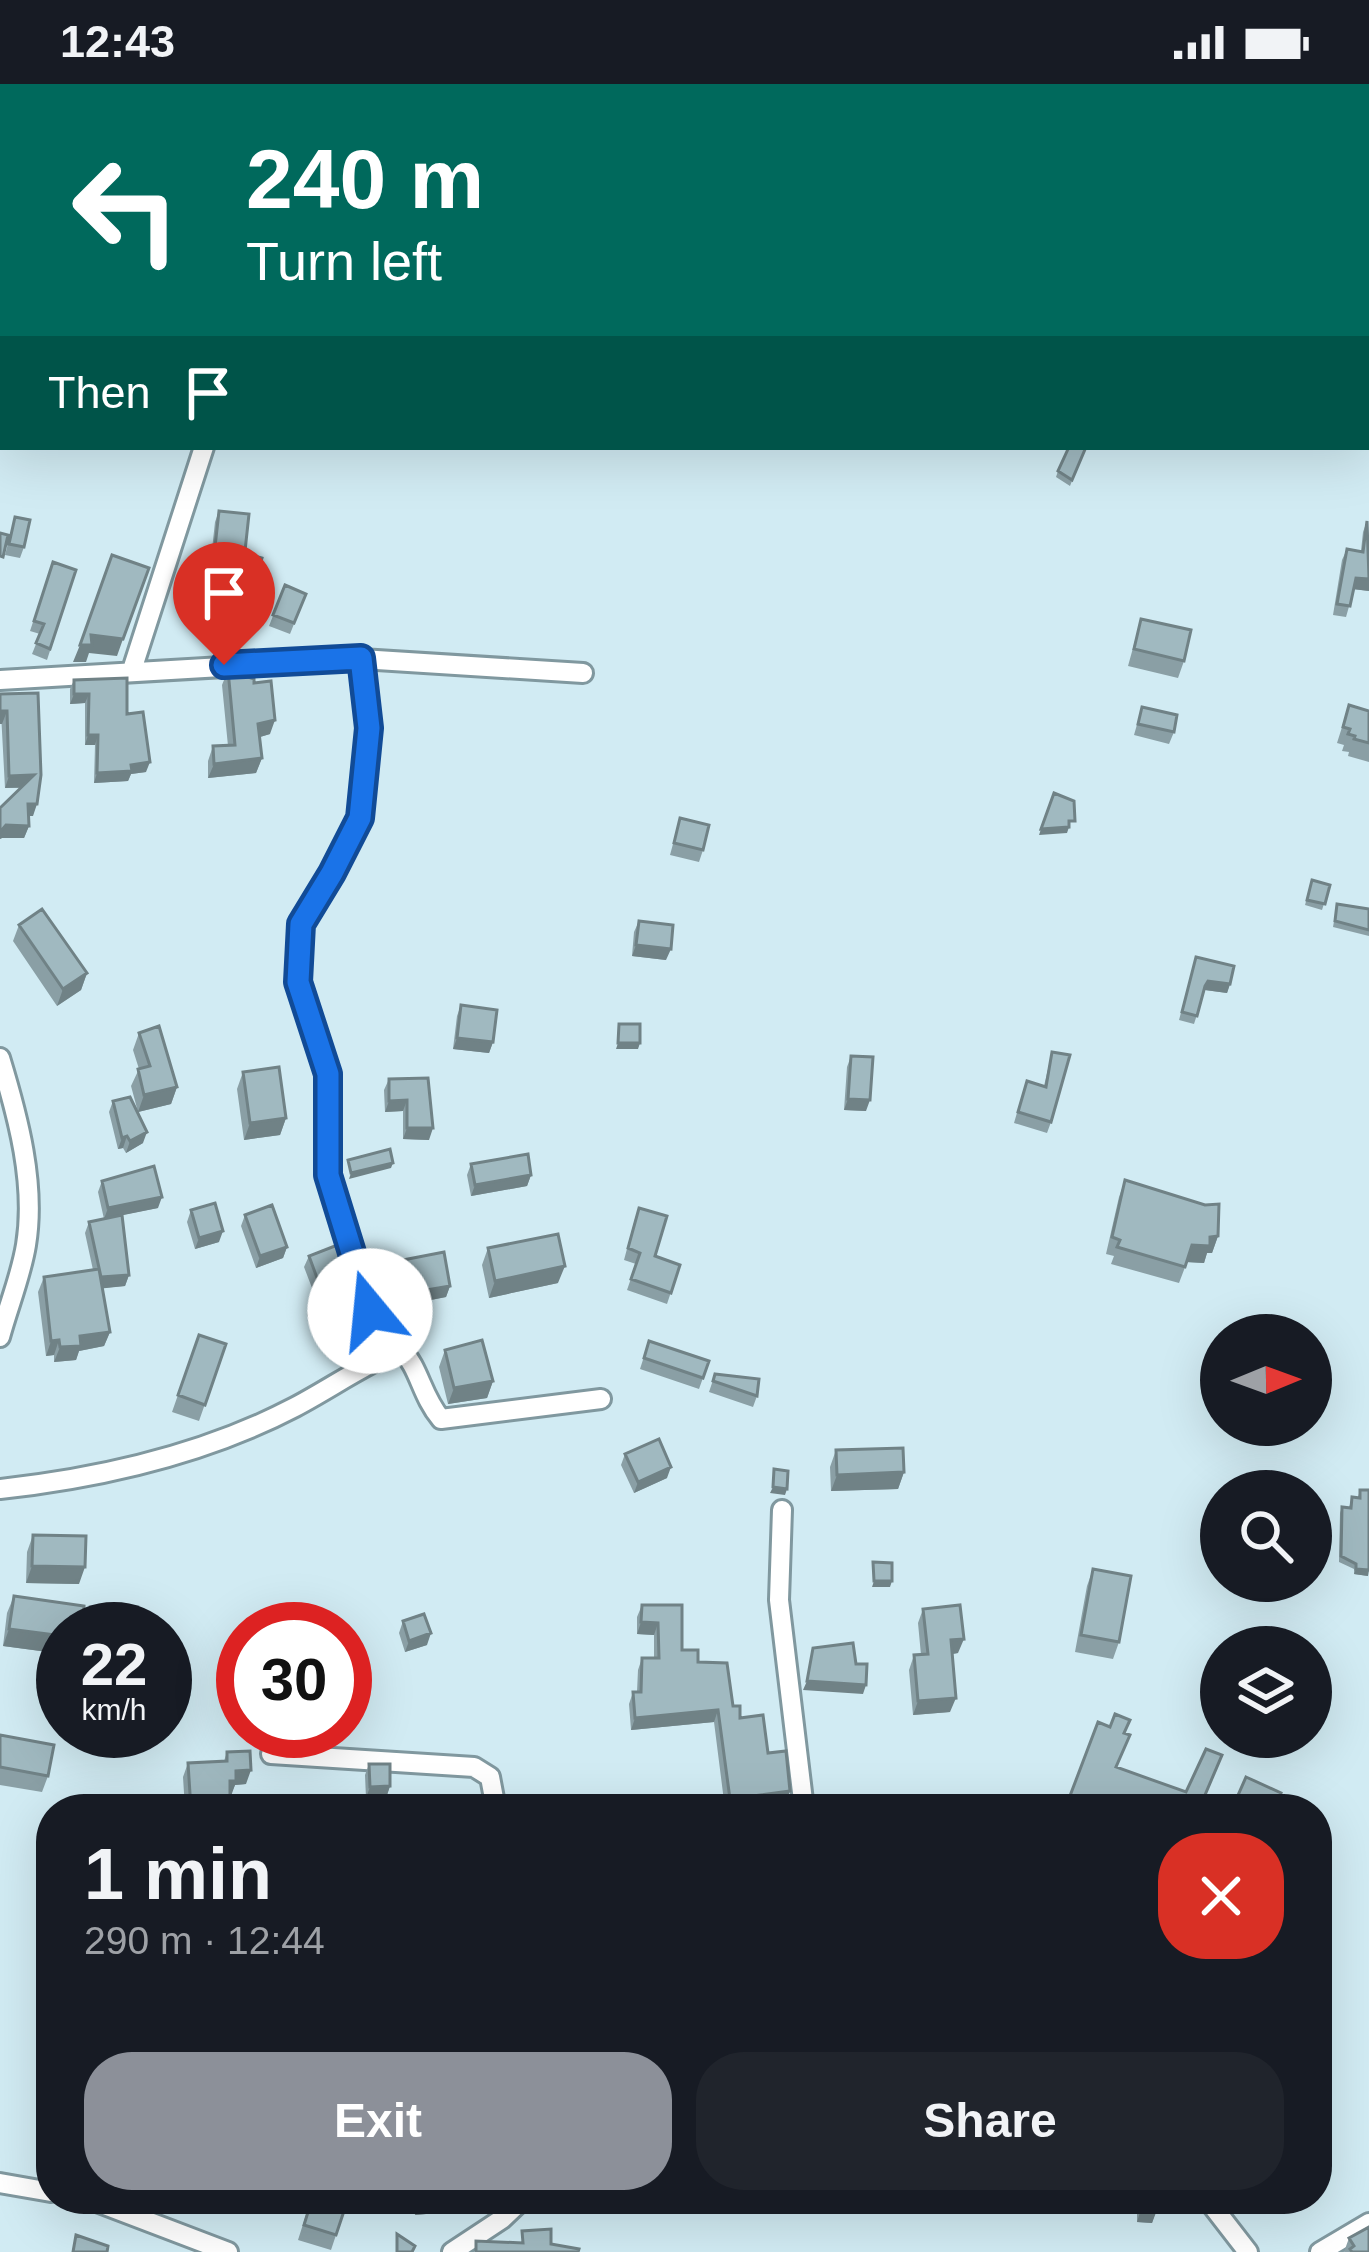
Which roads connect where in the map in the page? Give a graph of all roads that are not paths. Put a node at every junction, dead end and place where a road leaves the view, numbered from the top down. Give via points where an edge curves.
1 (203, 450) edge
2 (361, 658) junction
3 (132, 670) junction
4 (583, 673) dead end
5 (0, 680) edge
6 (0, 1058) edge
7 (0, 1337) edge
8 (383, 1357) junction
9 (602, 1400) dead end
10 (0, 1489) edge
11 (782, 1510) dead end
12 (333, 1758) edge
13 (493, 1794) edge
14 (802, 1794) edge
15 (0, 2183) edge
16 (36, 2189) edge
17 (128, 2214) edge
18 (507, 2214) edge
19 (1219, 2214) edge
20 (1369, 2223) edge
21 (228, 2252) edge
22 (452, 2252) edge
23 (1248, 2252) edge
24 (1320, 2252) edge

1 - 3 street
2 - 3 street
2 - 4 street
2 - 8 street via 369,728 360,818 301,924 298,982 328,1074 328,1175
3 - 5 street
6 - 7 street via 28,1202 26,1245
8 - 9 street via 401,1349 412,1360 424,1399 441,1420
8 - 10 street via 232,1435 57,1483
11 - 14 street via 779,1600
12 - 13 street via 474,1767 490,1777
15 - 16 street
17 - 21 street
18 - 22 street
19 - 23 street
20 - 24 street

